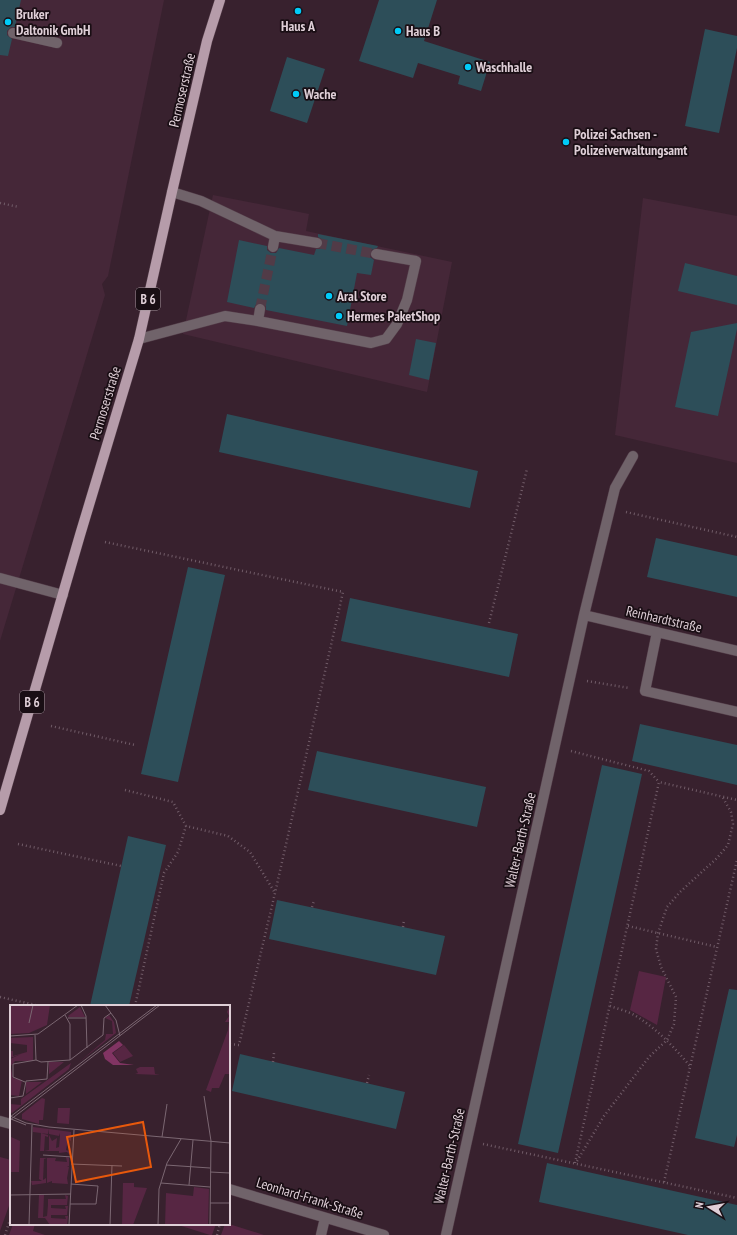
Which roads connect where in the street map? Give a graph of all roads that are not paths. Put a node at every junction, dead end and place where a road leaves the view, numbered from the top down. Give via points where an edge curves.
1 (220, 0) edge
2 (13, 34) dead end
3 (57, 43) dead end
4 (172, 192) junction
5 (275, 236) junction
6 (317, 243) tunnel mouth
7 (273, 247) tunnel mouth
8 (376, 254) tunnel mouth
9 (260, 309) tunnel mouth
10 (258, 321) junction
11 (139, 339) junction
12 (633, 456) dead end
13 (0, 578) edge
14 (63, 595) junction
15 (584, 615) junction
16 (657, 632) junction
17 (737, 651) edge
18 (737, 712) edge
19 (0, 810) edge
20 (0, 1121) edge
21 (10, 1124) edge
22 (230, 1188) edge
23 (325, 1218) junction
24 (321, 1235) edge
25 (384, 1235) edge
26 (446, 1235) edge

1 - 4 main road, Permoserstraße / B 6 via 207,41
2 - 3 street
4 - 5 street via 201,201
4 - 11 main road, Permoserstraße / B 6
5 - 6 street
5 - 7 street
8 - 10 street via 416,261 407,300 397,324 386,338 371,343
9 - 10 street
10 - 11 street via 225,316
11 - 14 main road, Permoserstraße / B 6
12 - 15 street, Walter-Barth-Straße via 615,488
13 - 14 street
14 - 19 main road, Permoserstraße / B 6
15 - 16 street, Reinhardtstraße
15 - 26 street, Walter-Barth-Straße
16 - 17 street, Reinhardtstraße
16 - 18 street via 645,691
20 - 21 street
22 - 23 street, Leonhard-Frank-Straße
23 - 24 street
23 - 25 street, Leonhard-Frank-Straße

